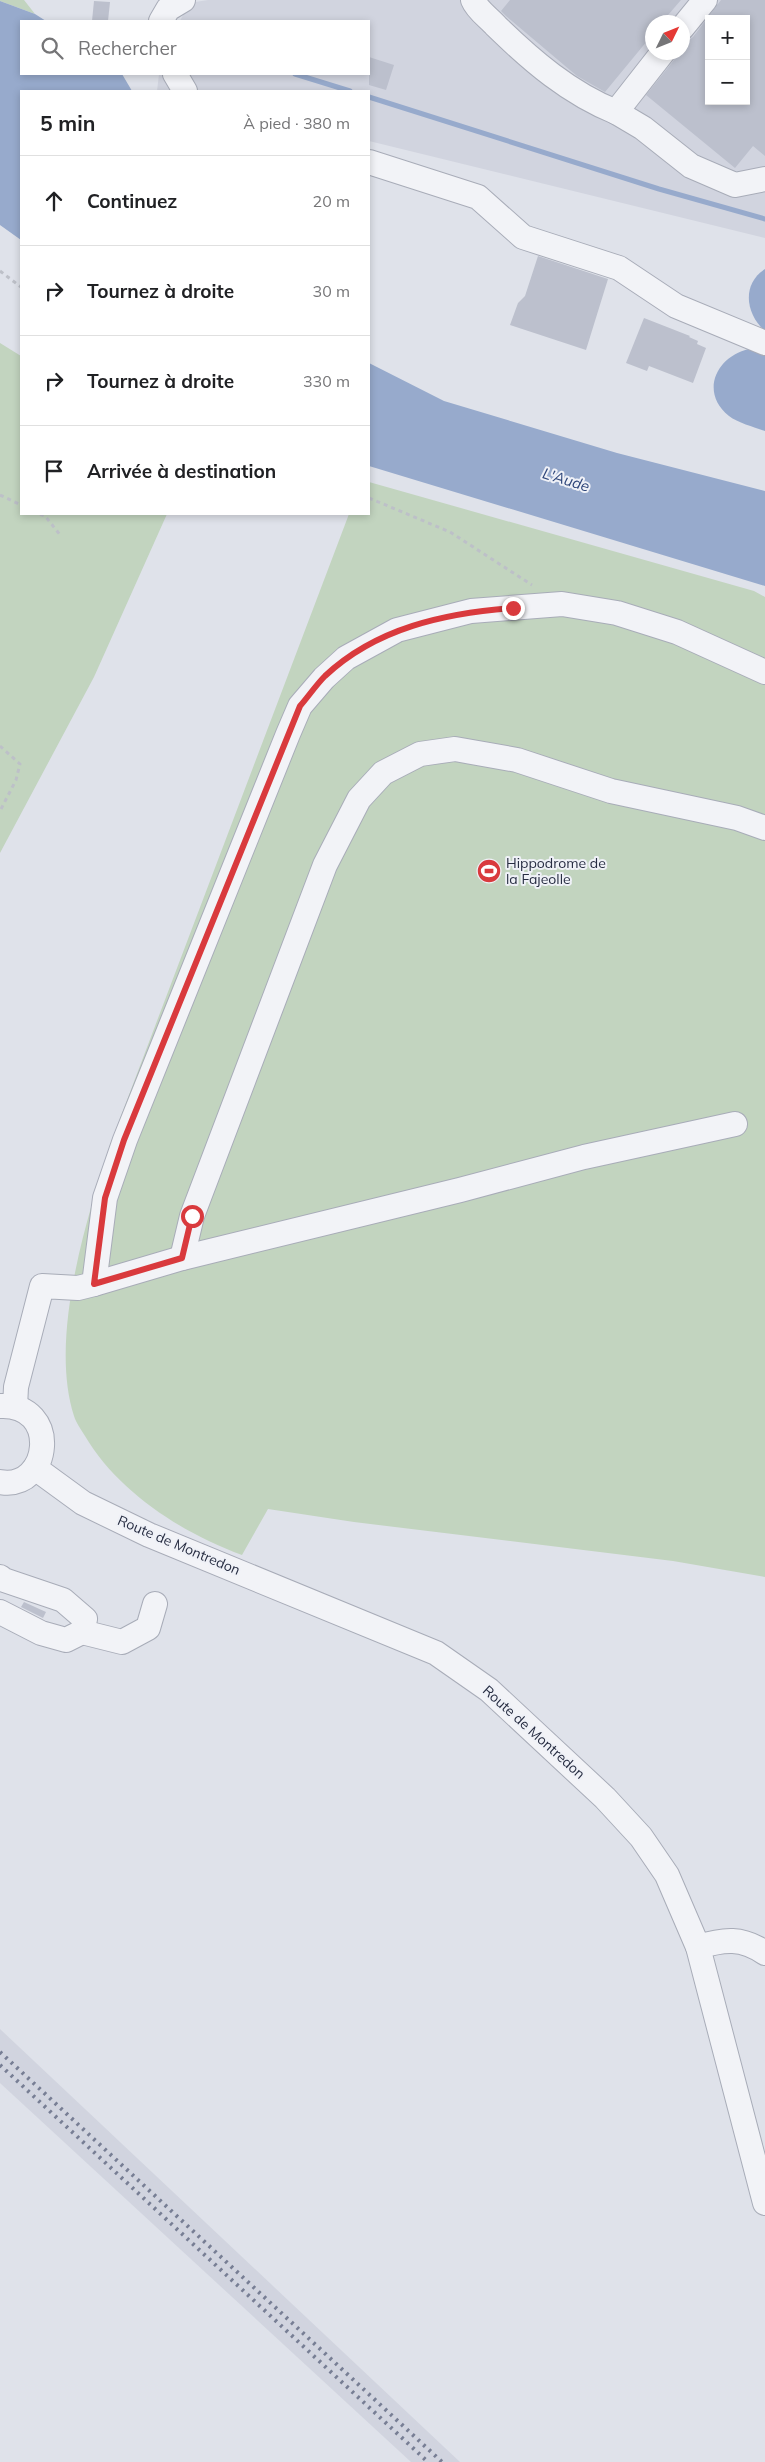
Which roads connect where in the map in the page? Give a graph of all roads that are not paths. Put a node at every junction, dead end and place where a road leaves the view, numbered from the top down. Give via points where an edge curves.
1 (182, 0) edge
2 (473, 0) edge
3 (705, 0) edge
4 (690, 18) edge
5 (162, 20) edge
6 (657, 60) edge
7 (176, 75) edge
8 (185, 90) edge
9 (616, 112) junction
10 (370, 162) edge
11 (765, 179) edge
12 (765, 344) edge
13 (765, 672) edge
14 (765, 828) edge
15 (736, 1124) dead end
16 (182, 1258) junction
17 (94, 1284) junction
18 (7, 1406) edge
19 (35, 1468) junction
20 (0, 1482) edge
21 (0, 1577) edge
22 (155, 1604) dead end
23 (0, 1612) edge
24 (82, 1632) junction
25 (698, 1947) junction
26 (765, 1953) edge
27 (765, 2203) edge

1 - 5 street via 168,9
2 - 9 street via 550,75 592,102
3 - 4 street
6 - 9 street
7 - 8 street
9 - 11 street via 643,128 691,166 735,185
10 - 12 street via 478,197 523,237 619,268 676,306
13 - 17 street via 677,632 617,614 562,604 471,611 397,630 346,658 324,678 300,706 124,1140 105,1198
14 - 16 street via 737,818 611,791 517,760 455,749 420,754 383,774 359,799 325,865 192,1216
15 - 16 street via 584,1157
16 - 17 street
17 - 18 street via 78,1288 42,1286 16,1387
18 - 19 street via 31,1416 41,1431 43,1444
19 - 20 street via 24,1477
19 - 25 street, Route de Montredon via 83,1502 149,1534 436,1653 489,1690 606,1798 641,1837 666,1875
21 - 24 street via 63,1600 85,1619
22 - 24 street via 148,1628 122,1642
23 - 24 street via 41,1633 66,1640
25 - 26 street via 721,1940 738,1940
25 - 27 street, Route de Montredon

